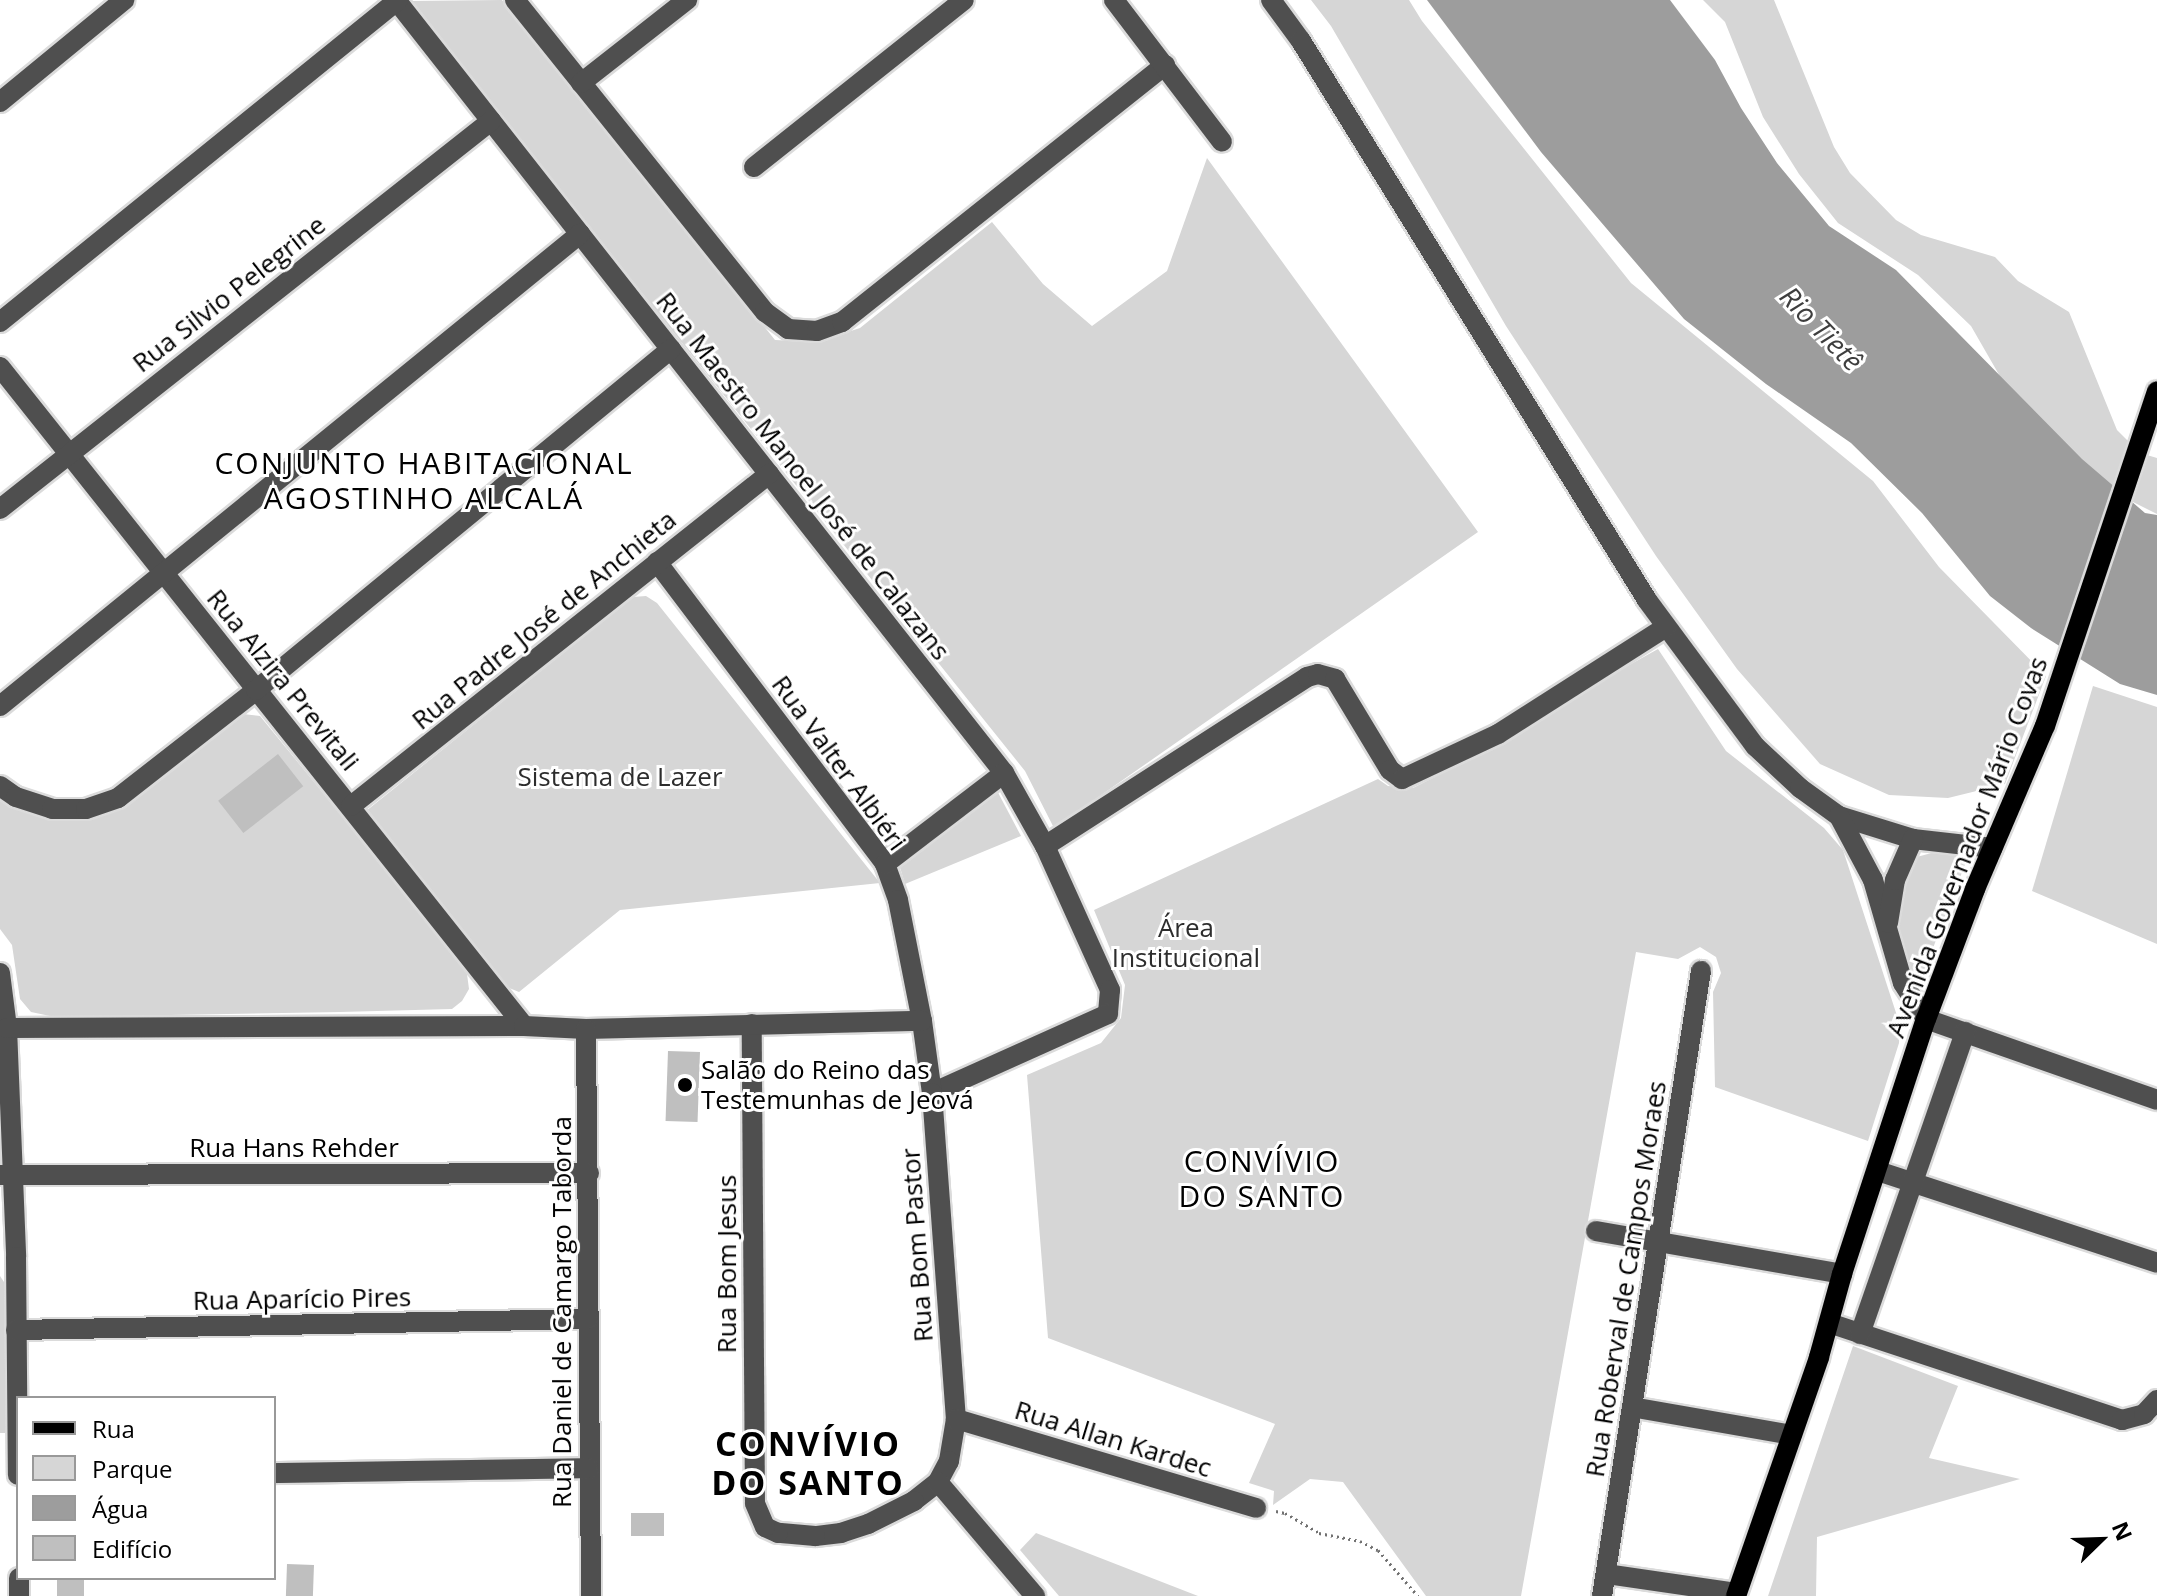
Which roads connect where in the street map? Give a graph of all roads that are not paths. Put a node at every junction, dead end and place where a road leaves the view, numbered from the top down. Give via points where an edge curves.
1 (124, 0) edge
2 (397, 0) edge
3 (515, 0) edge
4 (687, 0) edge
5 (964, 0) edge
6 (1114, 0) edge
7 (1271, 0) edge
8 (1165, 65) junction
9 (581, 83) junction
10 (0, 102) edge
11 (491, 121) junction
12 (1222, 142) dead end
13 (754, 167) dead end
14 (580, 234) junction
15 (0, 322) edge
16 (671, 349) junction
17 (0, 367) edge
18 (2157, 391) edge
19 (69, 453) junction
20 (769, 474) junction
21 (0, 509) edge
22 (657, 562) junction
23 (165, 575) junction
24 (1666, 627) junction
25 (256, 690) junction
26 (0, 706) edge
27 (1004, 773) junction
28 (0, 786) edge
29 (351, 806) junction
30 (1839, 816) junction
31 (1913, 839) junction
32 (1045, 846) junction
33 (1992, 848) junction
34 (885, 864) junction
35 (1887, 933) junction
36 (1701, 971) dead end
37 (0, 973) edge
38 (1926, 1019) junction
39 (922, 1021) junction
40 (752, 1024) junction
41 (524, 1026) junction
42 (7, 1028) junction
43 (586, 1029) junction
44 (1965, 1032) junction
45 (932, 1093) junction
46 (2157, 1100) edge
47 (1878, 1171) junction
48 (589, 1173) junction
49 (6, 1175) edge
50 (1913, 1181) junction
51 (1596, 1231) dead end
52 (1658, 1243) junction
53 (8, 1255) edge
54 (2157, 1263) edge
55 (1842, 1274) junction
56 (588, 1319) junction
57 (1829, 1323) junction
58 (16, 1330) junction
59 (1860, 1334) junction
60 (2157, 1400) edge
61 (1632, 1407) junction
62 (956, 1419) junction
63 (1792, 1435) junction
64 (8, 1444) edge
65 (588, 1468) junction
66 (16, 1469) edge
67 (276, 1473) edge
68 (938, 1482) junction
69 (1256, 1508) road end
70 (1607, 1574) junction
71 (1737, 1594) edge
72 (591, 1596) edge
73 (1035, 1596) edge
74 (1602, 1596) edge

1 - 10 street
2 - 11 street, Rua Maestro Manoel José de Calazans
2 - 15 street
3 - 9 street
4 - 9 street
5 - 13 street
6 - 8 street
7 - 24 street
8 - 9 street via 842,322 817,331 788,329 765,312
8 - 12 street
11 - 14 street, Rua Maestro Manoel José de Calazans
11 - 19 street, Rua Silvio Pelegrine
14 - 16 street, Rua Maestro Manoel José de Calazans
14 - 23 street
16 - 20 street, Rua Maestro Manoel José de Calazans
16 - 25 street
17 - 19 street, Rua Alzira Previtali
18 - 33 main road, Avenida Governador Mário Covas via 2045,726
19 - 21 street, Rua Silvio Pelegrine
19 - 23 street, Rua Alzira Previtali
20 - 22 street, Rua Padre José de Anchieta
20 - 27 street, Rua Maestro Manoel José de Calazans
22 - 29 street, Rua Padre José de Anchieta
22 - 34 street, Rua Valter Albiéri
23 - 25 street, Rua Alzira Previtali
23 - 26 street
24 - 30 street via 1755,746
24 - 32 street via 1498,734 1402,779 1390,770 1335,679 1307,677
25 - 28 street via 118,798 86,809 52,809
25 - 29 street, Rua Alzira Previtali
27 - 32 street, Rua Maestro Manoel José de Calazans
27 - 34 street
29 - 41 street, Rua Alzira Previtali
30 - 31 street
30 - 35 street via 1873,880
31 - 33 street
31 - 35 street via 1895,880
32 - 45 street, Rua Maestro Manoel José de Calazans via 1110,990 1108,1014
33 - 38 main road, Avenida Governador Mário Covas
34 - 39 street, Rua Valter Albiéri via 898,900
35 - 38 street via 1903,983
36 - 52 street, Rua Roberval de Campos Moraes
37 - 42 street
38 - 44 street
38 - 47 main road, Avenida Governador Mário Covas
39 - 40 street
39 - 45 street, Rua Bom Pastor
40 - 43 street
40 - 68 street, Rua Bom Jesus via 755,1503 765,1527 815,1536 868,1524
41 - 42 street
41 - 43 street
42 - 49 street
43 - 48 street, Rua Daniel de Camargo Taborda
44 - 46 street
44 - 50 street
45 - 62 street, Rua Bom Pastor
47 - 50 street
47 - 55 main road, Avenida Governador Mário Covas
48 - 49 street, Rua Hans Rehder
48 - 56 street, Rua Daniel de Camargo Taborda
49 - 53 street
50 - 54 street
50 - 59 street
51 - 52 street
52 - 55 street
52 - 61 street, Rua Roberval de Campos Moraes
53 - 58 street
55 - 57 main road, Avenida Governador Mário Covas
56 - 58 street, Rua Aparício Pires
56 - 65 street, Rua Daniel de Camargo Taborda
57 - 59 street
57 - 63 main road, Avenida Governador Mário Covas
58 - 64 street
59 - 60 street via 2122,1420 2144,1414
61 - 63 street
61 - 70 street, Rua Roberval de Campos Moraes
62 - 68 street, Rua Bom Pastor via 949,1461
62 - 69 street, Rua Allan Kardec
63 - 71 main road, Avenida Governador Mário Covas
64 - 66 street
65 - 67 street
65 - 72 street, Rua Daniel de Camargo Taborda
68 - 73 street
70 - 71 street
70 - 74 street, Rua Roberval de Campos Moraes

